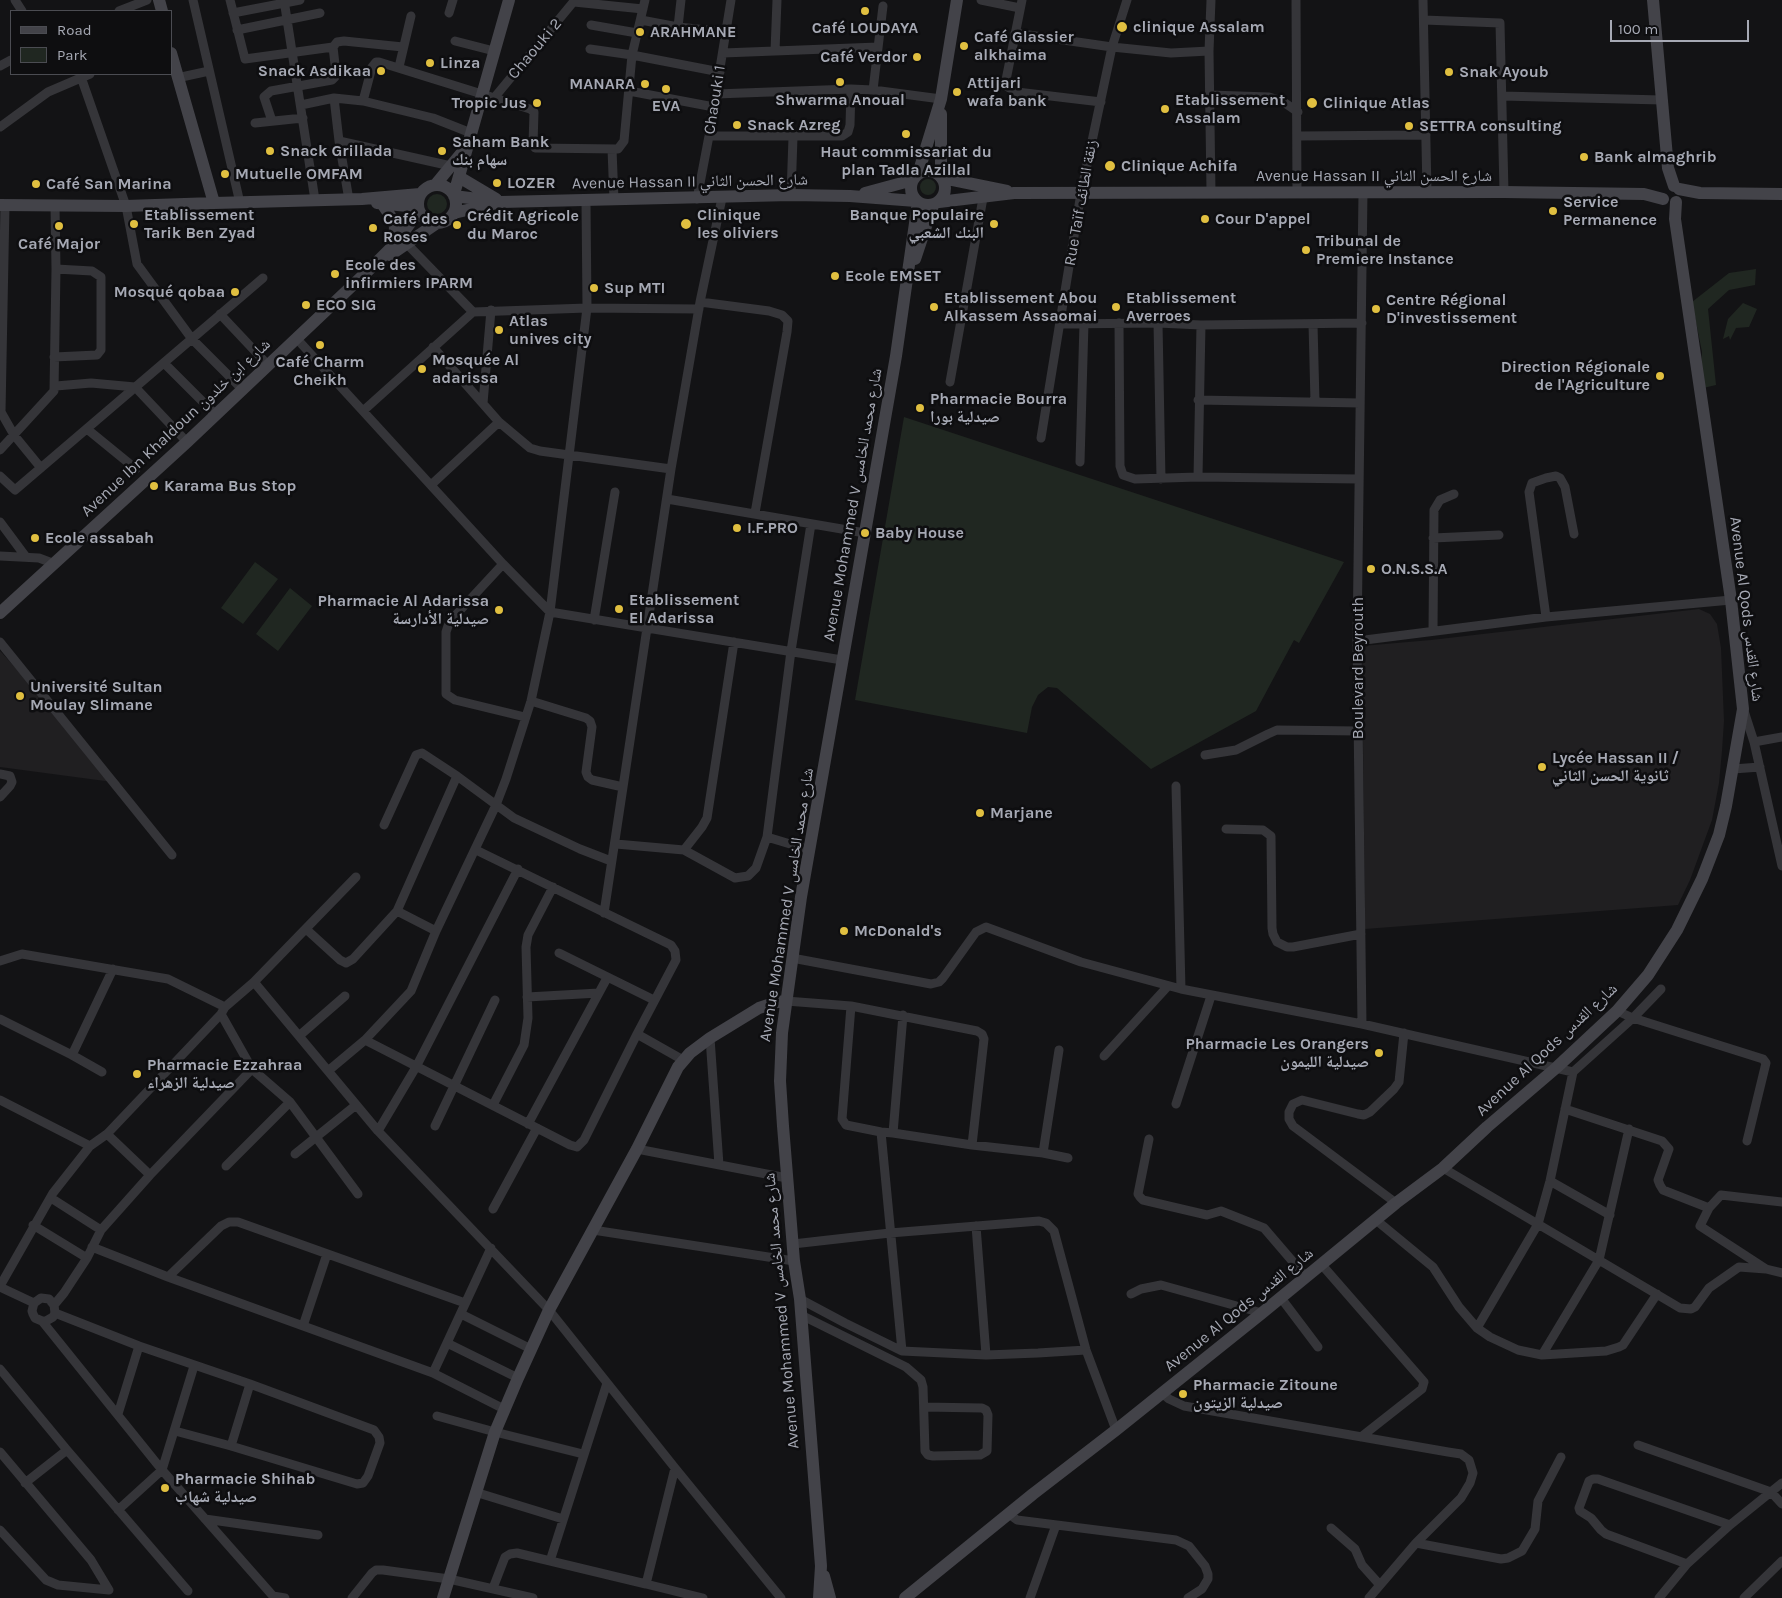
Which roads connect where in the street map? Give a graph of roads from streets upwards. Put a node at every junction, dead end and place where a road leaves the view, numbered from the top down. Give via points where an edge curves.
1 (148, 0) edge
2 (193, 0) edge
3 (230, 0) edge
4 (300, 0) edge
5 (454, 0) edge
6 (509, 0) edge
7 (681, 0) edge
8 (731, 0) edge
9 (777, 0) edge
10 (957, 0) edge
11 (981, 0) edge
12 (1127, 0) edge
13 (1211, 0) edge
14 (1296, 0) edge
15 (1424, 0) edge
16 (1653, 0) edge
17 (285, 1) edge
18 (575, 1) edge
19 (1021, 4) edge
20 (644, 5) edge
21 (883, 6) dead end
22 (121, 10) edge
23 (233, 13) junction
24 (449, 13) dead end
25 (320, 14) dead end
26 (411, 16) dead end
27 (288, 20) junction
28 (641, 20) junction
29 (1424, 20) junction
30 (591, 25) dead end
31 (678, 27) junction
32 (237, 30) junction
33 (726, 32) junction
34 (637, 33) junction
35 (1015, 33) junction
36 (455, 41) dead end
37 (332, 47) junction
38 (403, 47) junction
39 (878, 47) junction
40 (1112, 47) junction
41 (590, 49) dead end
42 (1210, 50) junction
43 (494, 51) junction
44 (776, 51) junction
45 (293, 52) junction
46 (723, 53) junction
47 (632, 55) junction
48 (172, 57) edge
49 (399, 67) junction
50 (209, 71) junction
51 (720, 72) junction
52 (85, 76) edge
53 (177, 78) junction
54 (298, 87) junction
55 (850, 90) junction
56 (873, 90) junction
57 (628, 91) junction
58 (716, 94) junction
59 (1210, 95) junction
60 (488, 96) junction
61 (1502, 96) junction
62 (334, 98) junction
63 (941, 99) junction
64 (1662, 100) junction
65 (363, 101) junction
66 (1101, 102) junction
67 (301, 105) junction
68 (714, 107) junction
69 (1298, 112) junction
70 (303, 118) junction
71 (272, 121) junction
72 (255, 123) dead end
73 (0, 127) edge
74 (1426, 135) junction
75 (709, 136) junction
76 (1298, 136) junction
77 (793, 137) junction
78 (470, 139) junction
79 (339, 141) junction
80 (612, 149) junction
81 (451, 166) junction
82 (459, 177) junction
83 (915, 177) junction
84 (942, 177) junction
85 (436, 184) junction
86 (1014, 192) junction
87 (1211, 192) junction
88 (1363, 192) junction
89 (1427, 192) junction
90 (1504, 192) junction
91 (1297, 193) junction
92 (420, 194) junction
93 (1081, 194) junction
94 (1671, 194) junction
95 (1782, 194) edge
96 (454, 195) junction
97 (791, 195) junction
98 (850, 196) junction
99 (722, 198) junction
100 (983, 198) junction
101 (697, 199) junction
102 (315, 200) junction
103 (356, 200) junction
104 (614, 200) junction
105 (586, 201) junction
106 (240, 202) junction
107 (501, 202) junction
108 (917, 202) junction
109 (936, 203) junction
110 (214, 204) junction
111 (2, 205) edge
112 (383, 205) junction
113 (55, 206) junction
114 (126, 206) junction
115 (418, 209) junction
116 (454, 212) junction
117 (437, 223) junction
118 (407, 244) junction
119 (394, 245) junction
120 (374, 266) junction
121 (56, 269) junction
122 (2, 271) edge
123 (263, 278) dead end
124 (907, 283) junction
125 (699, 305) junction
126 (587, 308) junction
127 (491, 310) junction
128 (473, 312) junction
129 (220, 314) junction
130 (1084, 323) junction
131 (1119, 323) junction
132 (1158, 323) junction
133 (1362, 323) junction
134 (1060, 324) junction
135 (1313, 324) junction
136 (1201, 325) junction
137 (192, 339) junction
138 (296, 339) junction
139 (432, 347) junction
140 (1, 356) edge
141 (54, 357) junction
142 (164, 363) junction
143 (268, 365) junction
144 (950, 382) dead end
145 (56, 386) junction
146 (135, 388) junction
147 (242, 390) junction
148 (1198, 400) junction
149 (1315, 402) junction
150 (1360, 402) junction
151 (483, 403) junction
152 (362, 411) junction
153 (0, 412) edge
154 (216, 414) junction
155 (499, 422) junction
156 (87, 429) junction
157 (14, 435) junction
158 (1041, 438) dead end
159 (187, 442) junction
160 (0, 450) edge
161 (570, 455) junction
162 (1080, 462) dead end
163 (42, 468) junction
164 (136, 469) dead end
165 (671, 469) junction
166 (0, 476) edge
167 (1198, 477) junction
168 (1161, 479) junction
169 (1359, 479) junction
170 (431, 485) junction
171 (615, 492) dead end
172 (1454, 494) dead end
173 (667, 499) junction
174 (755, 513) junction
175 (0, 522) edge
176 (811, 524) junction
177 (865, 533) junction
178 (1574, 534) dead end
179 (1499, 535) dead end
180 (1433, 538) junction
181 (0, 556) edge
182 (26, 558) junction
183 (55, 564) junction
184 (503, 564) junction
185 (1731, 600) junction
186 (550, 612) junction
187 (0, 613) edge
188 (1546, 617) junction
189 (594, 620) junction
190 (648, 627) junction
191 (1433, 632) junction
192 (1357, 641) junction
193 (0, 642) edge
194 (734, 642) junction
195 (791, 651) junction
196 (842, 660) junction
197 (531, 701) junction
198 (1743, 709) junction
199 (526, 717) junction
200 (1358, 731) junction
201 (1782, 737) edge
202 (1754, 742) junction
203 (1205, 755) dead end
204 (1760, 766) junction
205 (1733, 769) junction
206 (0, 774) edge
207 (456, 776) junction
208 (1176, 786) dead end
209 (623, 787) junction
210 (0, 796) edge
211 (496, 805) junction
212 (384, 825) dead end
213 (1226, 829) dead end
214 (767, 836) junction
215 (616, 844) junction
216 (476, 850) junction
217 (684, 850) junction
218 (810, 850) junction
219 (172, 854) dead end
220 (611, 861) junction
221 (1782, 866) edge
222 (518, 870) junction
223 (356, 877) dead end
224 (553, 887) junction
225 (397, 911) junction
226 (604, 913) junction
227 (306, 929) junction
228 (436, 932) junction
229 (1361, 934) junction
230 (559, 953) dead end
231 (792, 958) junction
232 (0, 961) edge
233 (113, 969) junction
234 (607, 978) junction
235 (254, 982) junction
236 (1168, 986) junction
237 (1661, 989) dead end
238 (1181, 990) junction
239 (599, 993) junction
240 (345, 996) dead end
241 (527, 996) junction
242 (1211, 996) junction
243 (495, 1000) dead end
244 (654, 1000) junction
245 (786, 1001) junction
246 (851, 1006) junction
247 (223, 1011) junction
248 (1616, 1011) junction
249 (903, 1016) junction
250 (1633, 1018) junction
251 (0, 1020) edge
252 (1362, 1024) junction
253 (1404, 1033) junction
254 (637, 1034) junction
255 (299, 1036) junction
256 (710, 1038) junction
257 (365, 1040) junction
258 (1059, 1050) dead end
259 (72, 1054) junction
260 (1104, 1056) dead end
261 (683, 1060) junction
262 (416, 1067) junction
263 (1556, 1068) junction
264 (252, 1069) junction
265 (328, 1071) junction
266 (102, 1072) dead end
267 (1573, 1072) junction
268 (455, 1086) junction
269 (0, 1100) edge
270 (290, 1102) junction
271 (1176, 1104) dead end
272 (356, 1105) junction
273 (493, 1105) junction
274 (1565, 1109) junction
275 (435, 1126) dead end
276 (533, 1126) junction
277 (1629, 1129) junction
278 (378, 1131) junction
279 (881, 1132) junction
280 (893, 1133) junction
281 (107, 1134) junction
282 (317, 1137) junction
283 (1149, 1140) dead end
284 (1747, 1141) dead end
285 (972, 1145) junction
286 (90, 1146) junction
287 (637, 1149) junction
288 (1043, 1153) junction
289 (295, 1154) dead end
290 (1068, 1158) dead end
291 (226, 1166) dead end
292 (719, 1166) junction
293 (1443, 1168) junction
294 (150, 1175) junction
295 (787, 1178) junction
296 (1550, 1181) junction
297 (358, 1194) dead end
298 (51, 1198) junction
299 (1782, 1202) edge
300 (1396, 1204) junction
301 (1710, 1208) junction
302 (493, 1209) dead end
303 (1610, 1215) junction
304 (1376, 1220) junction
305 (1538, 1224) junction
306 (33, 1225) junction
307 (976, 1226) junction
308 (101, 1230) junction
309 (593, 1230) junction
310 (890, 1233) junction
311 (793, 1244) junction
312 (92, 1247) junction
313 (491, 1248) junction
314 (327, 1254) junction
315 (87, 1258) junction
316 (1599, 1260) junction
317 (794, 1261) junction
318 (1322, 1265) junction
319 (1766, 1269) junction
320 (1782, 1272) edge
321 (168, 1277) junction
322 (1306, 1277) junction
323 (0, 1286) edge
324 (1131, 1294) dead end
325 (1657, 1294) junction
326 (1281, 1298) junction
327 (800, 1300) junction
328 (34, 1303) junction
329 (465, 1304) junction
330 (54, 1309) junction
331 (550, 1310) junction
332 (1262, 1313) junction
333 (460, 1314) junction
334 (800, 1315) junction
335 (42, 1321) junction
336 (302, 1326) junction
337 (1476, 1328) junction
338 (447, 1343) junction
339 (139, 1346) junction
340 (1318, 1347) dead end
341 (531, 1349) junction
342 (1086, 1350) junction
343 (902, 1351) junction
344 (986, 1355) junction
345 (1542, 1355) junction
346 (194, 1366) junction
347 (0, 1369) edge
348 (433, 1373) junction
349 (518, 1378) junction
350 (607, 1383) junction
351 (250, 1384) junction
352 (1162, 1393) junction
353 (924, 1407) junction
354 (504, 1409) junction
355 (118, 1414) junction
356 (437, 1416) dead end
357 (1116, 1430) junction
358 (175, 1431) junction
359 (495, 1432) junction
360 (1361, 1437) junction
361 (1638, 1444) dead end
362 (231, 1446) junction
363 (67, 1450) junction
364 (0, 1452) edge
365 (583, 1454) junction
366 (1561, 1457) dead end
367 (675, 1468) junction
368 (162, 1470) junction
369 (25, 1483) junction
370 (1782, 1483) edge
371 (475, 1492) junction
372 (1771, 1492) junction
373 (1782, 1504) edge
374 (118, 1510) junction
375 (1010, 1514) junction
376 (205, 1519) junction
377 (564, 1519) junction
378 (1056, 1525) junction
379 (1730, 1525) junction
380 (1331, 1528) dead end
381 (0, 1530) edge
382 (318, 1535) dead end
383 (1416, 1543) junction
384 (550, 1561) junction
385 (1782, 1561) edge
386 (1687, 1564) junction
387 (821, 1566) junction
388 (382, 1570) junction
389 (449, 1579) junction
390 (646, 1584) junction
391 (1379, 1584) junction
392 (493, 1588) junction
393 (188, 1591) dead end
394 (909, 1597) edge
395 (285, 1598) edge
396 (352, 1598) edge
397 (358, 1598) edge
398 (443, 1598) edge
399 (533, 1598) edge
400 (703, 1598) edge
401 (781, 1598) edge
402 (819, 1598) edge
403 (830, 1598) edge
404 (1030, 1598) edge
405 (1188, 1598) edge
406 (1368, 1598) edge
407 (1659, 1598) edge
408 (1744, 1598) edge

1 - 22 street
2 - 50 street
3 - 23 street
4 - 17 street
5 - 24 street
6 - 43 street
7 - 31 street
8 - 33 street, Chaouki 1
9 - 44 street
10 - 63 street
11 - 19 street
12 - 40 street, Rue Taïf زنقة الطائف
13 - 42 street
14 - 69 street
15 - 29 street
16 - 64 street, Avenue Al Qods شارع القدس
17 - 23 street
17 - 27 street
18 - 20 street
18 - 60 street, Chaouki 2
19 - 35 street
20 - 28 street
21 - 39 street
23 - 32 street
25 - 27 street
26 - 38 street
27 - 32 street
27 - 45 street
28 - 31 street
28 - 34 street
29 - 61 street via 1500,23
29 - 74 street
30 - 34 street
31 - 33 street
32 - 45 street via 245,59
33 - 46 street, Chaouki 1
34 - 47 street
35 - 40 street
35 - 66 street via 1006,80 1008,88 1017,92
36 - 43 street
37 - 38 street via 344,41
37 - 45 street
37 - 54 street via 335,77
38 - 49 street
39 - 44 street
39 - 56 street
40 - 42 street via 1170,53
40 - 66 street, Rue Taïf زنقة الطائف
41 - 47 street
42 - 59 street
43 - 60 street
44 - 46 street
45 - 54 street
46 - 51 street, Chaouki 1
47 - 51 street
47 - 57 street
48 - 53 street
49 - 60 street
49 - 65 street via 376,62
50 - 53 street
50 - 106 street
51 - 58 street, Chaouki 1
52 - 73 street via 48,92
52 - 114 street
53 - 110 street
54 - 67 street
54 - 71 street via 271,91 264,97
55 - 56 street
55 - 58 street
55 - 77 street via 850,125 842,136
56 - 63 street
57 - 68 street
57 - 80 street via 624,141 618,149
58 - 68 street, Chaouki 1
59 - 69 street via 1269,97
59 - 87 street
60 - 78 street
60 - 80 street via 534,112 535,148
61 - 64 street
61 - 90 street
62 - 65 street
62 - 67 street
62 - 79 street
63 - 83 street
63 - 84 street
64 - 94 street, Avenue Al Qods شارع القدس
65 - 78 street via 433,118
66 - 93 street, Rue Taïf زنقة الطائف
67 - 70 street
68 - 75 street, Chaouki 1
69 - 76 street
70 - 71 street
70 - 102 street
71 - 72 street
74 - 76 street
74 - 89 street
75 - 77 street
75 - 101 street, Chaouki 1
76 - 91 street
77 - 97 street
78 - 81 street
78 - 82 street
79 - 81 street
79 - 103 street
80 - 104 street
81 - 85 street
82 - 96 street
82 - 107 street
83 - 84 street via 927,170
83 - 98 street, Avenue Hassan II شارع الحسن الثاني
83 - 108 street via 911,188
84 - 86 street, Avenue Hassan II شارع الحسن الثاني
84 - 109 street via 946,188 943,198
85 - 92 street
85 - 96 street via 445,186
86 - 93 street, Avenue Hassan II شارع الحسن الثاني
86 - 100 street, Avenue Hassan II شارع الحسن الثاني
87 - 91 street, Avenue Hassan II شارع الحسن الثاني
87 - 93 street, Avenue Hassan II شارع الحسن الثاني
88 - 89 street, Avenue Hassan II شارع الحسن الثاني
88 - 91 street, Avenue Hassan II شارع الحسن الثاني
88 - 133 street, Boulevard Beyrouth
89 - 90 street, Avenue Hassan II شارع الحسن الثاني
90 - 94 street, Avenue Hassan II شارع الحسن الثاني
92 - 103 street
92 - 115 street
93 - 134 street, Rue Taïf زنقة الطائف
94 - 95 street, Avenue Hassan II شارع الحسن الثاني
94 - 185 street, Avenue Al Qods شارع القدس
96 - 107 street
96 - 116 street
97 - 98 street, Avenue Hassan II شارع الحسن الثاني
97 - 99 street, Avenue Hassan II شارع الحسن الثاني
98 - 108 street, Avenue Hassan II شارع الحسن الثاني
99 - 101 street, Avenue Hassan II شارع الحسن الثاني
99 - 125 street
100 - 109 street, Avenue Hassan II شارع الحسن الثاني
100 - 144 street
101 - 104 street, Avenue Hassan II شارع الحسن الثاني
102 - 103 street
102 - 106 street
103 - 112 street
104 - 105 street, Avenue Hassan II شارع الحسن الثاني
105 - 107 street, Avenue Hassan II شارع الحسن الثاني
105 - 126 street
106 - 110 street
107 - 116 street
108 - 109 street via 928,206
108 - 124 street
109 - 124 street
110 - 114 street
111 - 113 street
111 - 122 street
112 - 115 street
112 - 119 street via 394,226
113 - 114 street
113 - 121 street
114 - 137 street via 137,264
115 - 117 street via 426,220
115 - 119 street
116 - 117 street via 447,220
117 - 118 street
118 - 120 street
118 - 128 street
119 - 120 street
120 - 138 street, Avenue Ibn Khaldoun شارع ابن خلدون
121 - 141 street
121 - 141 street via 92,271 101,277 101,350 97,355
122 - 140 street
123 - 129 street
124 - 177 street, Avenue Mohammed V شارع محمد الخامس
125 - 126 street
125 - 165 street
125 - 174 street via 769,311 782,315 788,321
126 - 127 street
126 - 161 street
127 - 128 street
127 - 151 street
128 - 139 street
129 - 137 street
129 - 143 street
130 - 131 street
130 - 134 street
130 - 162 street
131 - 132 street
131 - 168 street via 1120,469 1123,475 1131,478
132 - 136 street
132 - 168 street
133 - 135 street
133 - 150 street, Boulevard Beyrouth
134 - 158 street, Rue Taïf زنقة الطائف
135 - 136 street
135 - 149 street
136 - 148 street
137 - 142 street
137 - 147 street
138 - 143 street, Avenue Ibn Khaldoun شارع ابن خلدون
138 - 152 street
139 - 151 street
139 - 152 street
140 - 153 street
141 - 145 street
142 - 146 street
142 - 154 street
143 - 147 street, Avenue Ibn Khaldoun شارع ابن خلدون
145 - 146 street via 91,383
145 - 157 street via 51,396
146 - 156 street
146 - 159 street
147 - 154 street, Avenue Ibn Khaldoun شارع ابن خلدون
148 - 149 street
148 - 167 street
149 - 150 street
150 - 169 street, Boulevard Beyrouth
151 - 155 street
152 - 170 street
153 - 157 street
154 - 159 street, Avenue Ibn Khaldoun شارع ابن خلدون
155 - 161 street via 530,448
155 - 170 street
156 - 163 street
156 - 164 street
157 - 160 street
157 - 163 street
159 - 183 street, Avenue Ibn Khaldoun شارع ابن خلدون
161 - 165 street
161 - 186 street
163 - 166 street via 15,490
165 - 173 street
167 - 168 street
167 - 169 street
169 - 192 street, Boulevard Beyrouth
170 - 184 street
171 - 189 street
172 - 180 street via 1440,500 1434,510
173 - 174 street
173 - 190 street
174 - 176 street
175 - 182 street
176 - 177 street
176 - 195 street
177 - 196 street, Avenue Mohammed V شارع محمد الخامس
178 - 188 street via 1560,478 1556,476 1532,483 1529,492
179 - 180 street
180 - 191 street
181 - 182 street
182 - 183 street via 39,558
183 - 187 street, Avenue Ibn Khaldoun شارع ابن خلدون
184 - 186 street
184 - 199 street via 448,626 446,694 454,700
185 - 188 street
185 - 198 street, Avenue Al Qods شارع القدس
186 - 189 street
186 - 197 street
188 - 191 street
189 - 190 street
190 - 194 street
190 - 209 street
191 - 192 street
192 - 200 street, Boulevard Beyrouth
193 - 219 street
194 - 195 street
194 - 217 street via 707,818
195 - 196 street
195 - 214 street
196 - 218 street, Avenue Mohammed V شارع محمد الخامس
197 - 199 street
197 - 209 street via 590,721 588,777
198 - 202 street
198 - 205 street, Avenue Al Qods شارع القدس
199 - 211 street
200 - 203 street via 1277,730 1236,750
200 - 229 street, Boulevard Beyrouth
201 - 202 street
202 - 204 street
204 - 205 street
204 - 221 street
205 - 248 street, Avenue Al Qods شارع القدس via 1712,856 1689,906 1648,975
206 - 210 street via 10,776 12,782
207 - 211 street
207 - 212 street via 422,752 416,754
207 - 225 street
208 - 238 street
209 - 215 street
211 - 216 street
211 - 220 street via 514,818
213 - 229 street via 1262,830 1271,836 1272,928 1277,942 1293,947
214 - 217 street via 756,868 748,876 735,878
214 - 218 street
215 - 217 street
215 - 220 street
216 - 222 street
216 - 228 street
218 - 231 street, Avenue Mohammed V شارع محمد الخامس
220 - 226 street
222 - 224 street
222 - 262 street
223 - 227 street
224 - 226 street
224 - 241 street via 528,935
225 - 227 street via 353,959 346,962
225 - 228 street
226 - 244 street via 671,945 675,951 676,960
227 - 235 street
228 - 257 street via 411,991
229 - 252 street, Boulevard Beyrouth
230 - 234 street
231 - 236 street via 931,984 943,978 976,932 986,927 1081,962
231 - 245 street, Avenue Mohammed V شارع محمد الخامس
232 - 233 street via 22,954
233 - 247 street via 168,979
233 - 259 street
234 - 239 street
234 - 244 street
235 - 247 street
235 - 255 street
236 - 238 street
236 - 260 street
237 - 250 street
238 - 242 street
239 - 241 street
239 - 276 street
240 - 255 street
241 - 273 street via 524,1045
242 - 252 street
242 - 271 street
243 - 268 street
244 - 254 street
245 - 246 street
245 - 256 street via 759,1008
245 - 295 street, Avenue Mohammed V شارع محمد الخامس via 780,1081
246 - 249 street
246 - 279 street via 842,1119 848,1126
247 - 264 street
247 - 281 street
248 - 250 street
248 - 263 street, Avenue Al Qods شارع القدس
249 - 280 street
249 - 285 street via 982,1034
250 - 267 street
250 - 284 street via 1763,1059 1766,1063
251 - 259 street
252 - 253 street
253 - 263 street
253 - 300 street via 1400,1082 1370,1112 1358,1114 1302,1100 1293,1104 1289,1112 1293,1126
254 - 261 street
254 - 276 street via 580,1146 570,1145
255 - 265 street
256 - 261 street
256 - 292 street
257 - 262 street
257 - 265 street
258 - 288 street
259 - 266 street
261 - 287 street
262 - 268 street
262 - 278 street
263 - 267 street
263 - 293 street, Avenue Al Qods شارع القدس
264 - 270 street
264 - 294 street
265 - 272 street
267 - 274 street
268 - 273 street
268 - 275 street
269 - 286 street
270 - 282 street
270 - 291 street
272 - 278 street
272 - 282 street
273 - 276 street
274 - 277 street
274 - 296 street
276 - 302 street
277 - 301 street via 1666,1144 1669,1150 1658,1180 1663,1190
277 - 303 street
278 - 313 street
279 - 280 street
279 - 310 street
280 - 285 street
281 - 286 street
281 - 294 street
282 - 289 street
282 - 297 street
283 - 322 street via 1138,1194 1140,1198 1207,1215 1220,1211 1264,1228
285 - 288 street
286 - 298 street
287 - 292 street
287 - 309 street
288 - 290 street
292 - 295 street
293 - 300 street, Avenue Al Qods شارع القدس
293 - 305 street
294 - 308 street
295 - 311 street, Avenue Mohammed V شارع محمد الخامس
296 - 303 street
296 - 305 street
298 - 306 street
298 - 308 street
299 - 301 street via 1723,1195
300 - 304 street, Avenue Al Qods شارع القدس
301 - 319 street via 1700,1226
303 - 316 street
304 - 318 street, Avenue Al Qods شارع القدس
304 - 337 street via 1433,1267
305 - 316 street
305 - 337 street
306 - 315 street
306 - 323 street
307 - 310 street
307 - 342 street via 1039,1221 1054,1230
307 - 344 street
308 - 312 street
309 - 317 street
309 - 331 street
310 - 311 street
310 - 343 street
311 - 317 street, Avenue Mohammed V شارع محمد الخامس
312 - 315 street
312 - 321 street
313 - 329 street
313 - 331 street
314 - 321 street via 238,1222 229,1222
314 - 329 street
314 - 336 street
315 - 330 street
316 - 325 street
316 - 345 street
317 - 327 street, Avenue Mohammed V شارع محمد الخامس
318 - 322 street, Avenue Al Qods شارع القدس
318 - 360 street via 1424,1382 1422,1389
319 - 320 street
319 - 325 street via 1744,1266 1732,1270 1709,1288 1691,1309 1680,1308
321 - 336 street
322 - 326 street, Avenue Al Qods شارع القدس
323 - 328 street
324 - 332 street via 1161,1285
325 - 345 street via 1623,1345 1606,1352
326 - 332 street, Avenue Al Qods شارع القدس
326 - 340 street
327 - 334 street, Avenue Mohammed V شارع محمد الخامس
327 - 343 street
328 - 330 street via 45,1298
328 - 335 street via 33,1314
329 - 333 street
330 - 335 street via 50,1319
330 - 339 street
331 - 341 street
331 - 350 street
332 - 352 street, Avenue Al Qods شارع القدس
333 - 338 street
333 - 341 street
334 - 353 street via 912,1371 924,1387
334 - 387 street, Avenue Mohammed V شارع محمد الخامس
335 - 355 street
336 - 348 street
337 - 345 street via 1518,1350
338 - 348 street
338 - 349 street
339 - 346 street
339 - 355 street
341 - 349 street
342 - 344 street
342 - 357 street
343 - 344 street
346 - 351 street
346 - 358 street
347 - 363 street
348 - 354 street
349 - 354 street
350 - 365 street
350 - 367 street
351 - 362 street
351 - 362 street via 374,1430 380,1443 368,1476 363,1483 357,1484
352 - 357 street, Avenue Al Qods شارع القدس
352 - 360 street via 1168,1400 1184,1406
353 - 353 street via 925,1451 928,1454 980,1455 986,1451 986,1410
354 - 359 street
355 - 368 street
356 - 359 street
357 - 375 street, Avenue Al Qods شارع القدس
358 - 362 street
358 - 368 street
359 - 365 street
359 - 371 street
360 - 383 street via 1461,1454 1469,1460 1473,1473 1461,1498
361 - 372 street
363 - 369 street
363 - 374 street
364 - 369 street
365 - 377 street
366 - 383 street via 1538,1501 1535,1529 1522,1552 1501,1558
367 - 390 street
367 - 401 street
368 - 374 street
368 - 376 street
369 - 381 street via 92,1560 109,1590 58,1585 46,1580
370 - 372 street
371 - 377 street
371 - 389 street
372 - 373 street
372 - 379 street
374 - 393 street
375 - 378 street via 1017,1520
375 - 394 street, Avenue Al Qods شارع القدس
376 - 382 street
376 - 395 street via 273,1596
377 - 384 street
378 - 404 street
378 - 405 street via 1176,1540 1189,1546 1205,1566 1208,1579
379 - 386 street
379 - 386 street via 1598,1479 1589,1481 1579,1508 1601,1530
380 - 391 street via 1355,1549 1362,1565
383 - 391 street
384 - 390 street
384 - 392 street via 510,1554 505,1557
385 - 408 street
386 - 407 street
387 - 402 street, Avenue Mohammed V شارع محمد الخامس
387 - 403 street, Avenue Mohammed V شارع محمد الخامس
388 - 389 street
388 - 396 street via 372,1573
388 - 397 street
389 - 392 street
389 - 398 street
390 - 400 street
391 - 406 street
392 - 399 street

